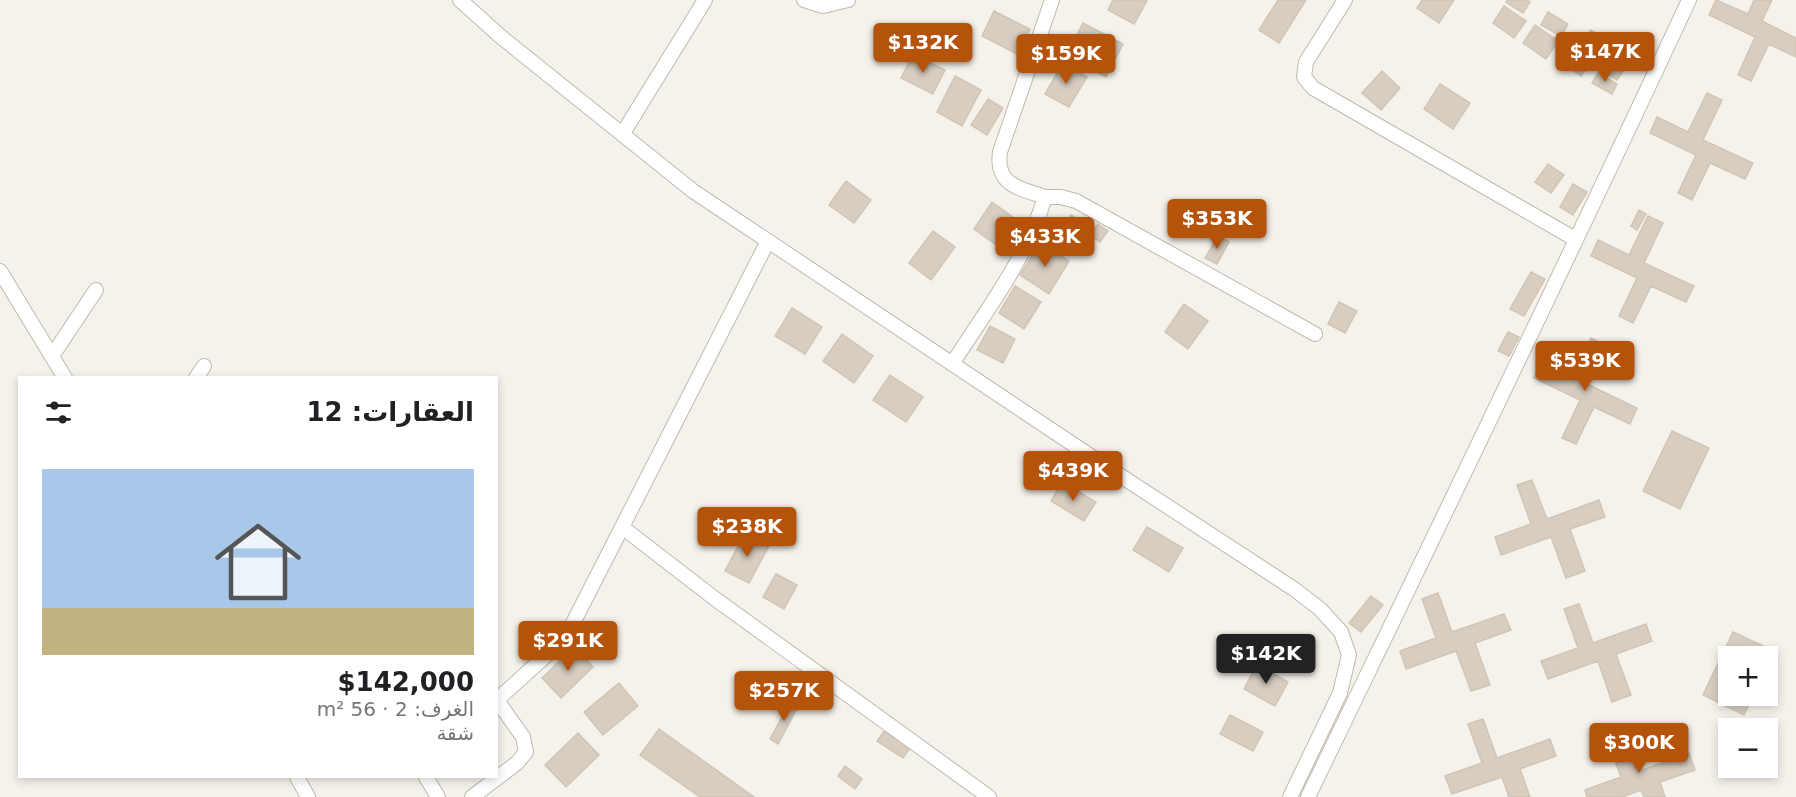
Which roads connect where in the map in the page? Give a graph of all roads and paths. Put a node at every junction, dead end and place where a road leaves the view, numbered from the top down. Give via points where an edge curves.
1 (460, 0) edge
2 (705, 0) edge
3 (804, 0) edge
4 (848, 0) edge
5 (1052, 0) edge
6 (1345, 0) edge
7 (1689, 0) edge
8 (623, 133) junction
9 (1045, 197) junction
10 (1575, 239) junction
11 (768, 241) junction
12 (0, 271) edge
13 (96, 291) dead end
14 (1315, 334) dead end
15 (52, 356) junction
16 (952, 364) junction
17 (204, 366) dead end
18 (64, 376) edge
19 (197, 376) edge
20 (622, 527) junction
21 (498, 698) edge
22 (498, 700) edge
23 (298, 778) edge
24 (427, 778) edge
25 (498, 778) edge
26 (498, 778) edge
27 (308, 797) edge
28 (438, 797) edge
29 (472, 797) edge
30 (989, 797) edge
31 (1290, 797) edge
32 (1308, 797) edge

1 - 8 street
2 - 8 street
3 - 4 street via 823,6
5 - 9 street via 998,166 1004,179
6 - 10 street via 1306,62 1304,77 1313,88
7 - 10 street
8 - 11 street via 693,191
9 - 14 street via 1076,201
9 - 16 street via 1025,248
10 - 32 street
11 - 16 street
11 - 20 street
12 - 15 street
13 - 15 street
15 - 18 street
16 - 31 street via 1294,589 1341,632 1348,656 1340,693
17 - 19 street
20 - 21 street via 570,629
20 - 30 street
22 - 26 street via 523,737 526,752
23 - 27 street
24 - 28 street
25 - 29 street

